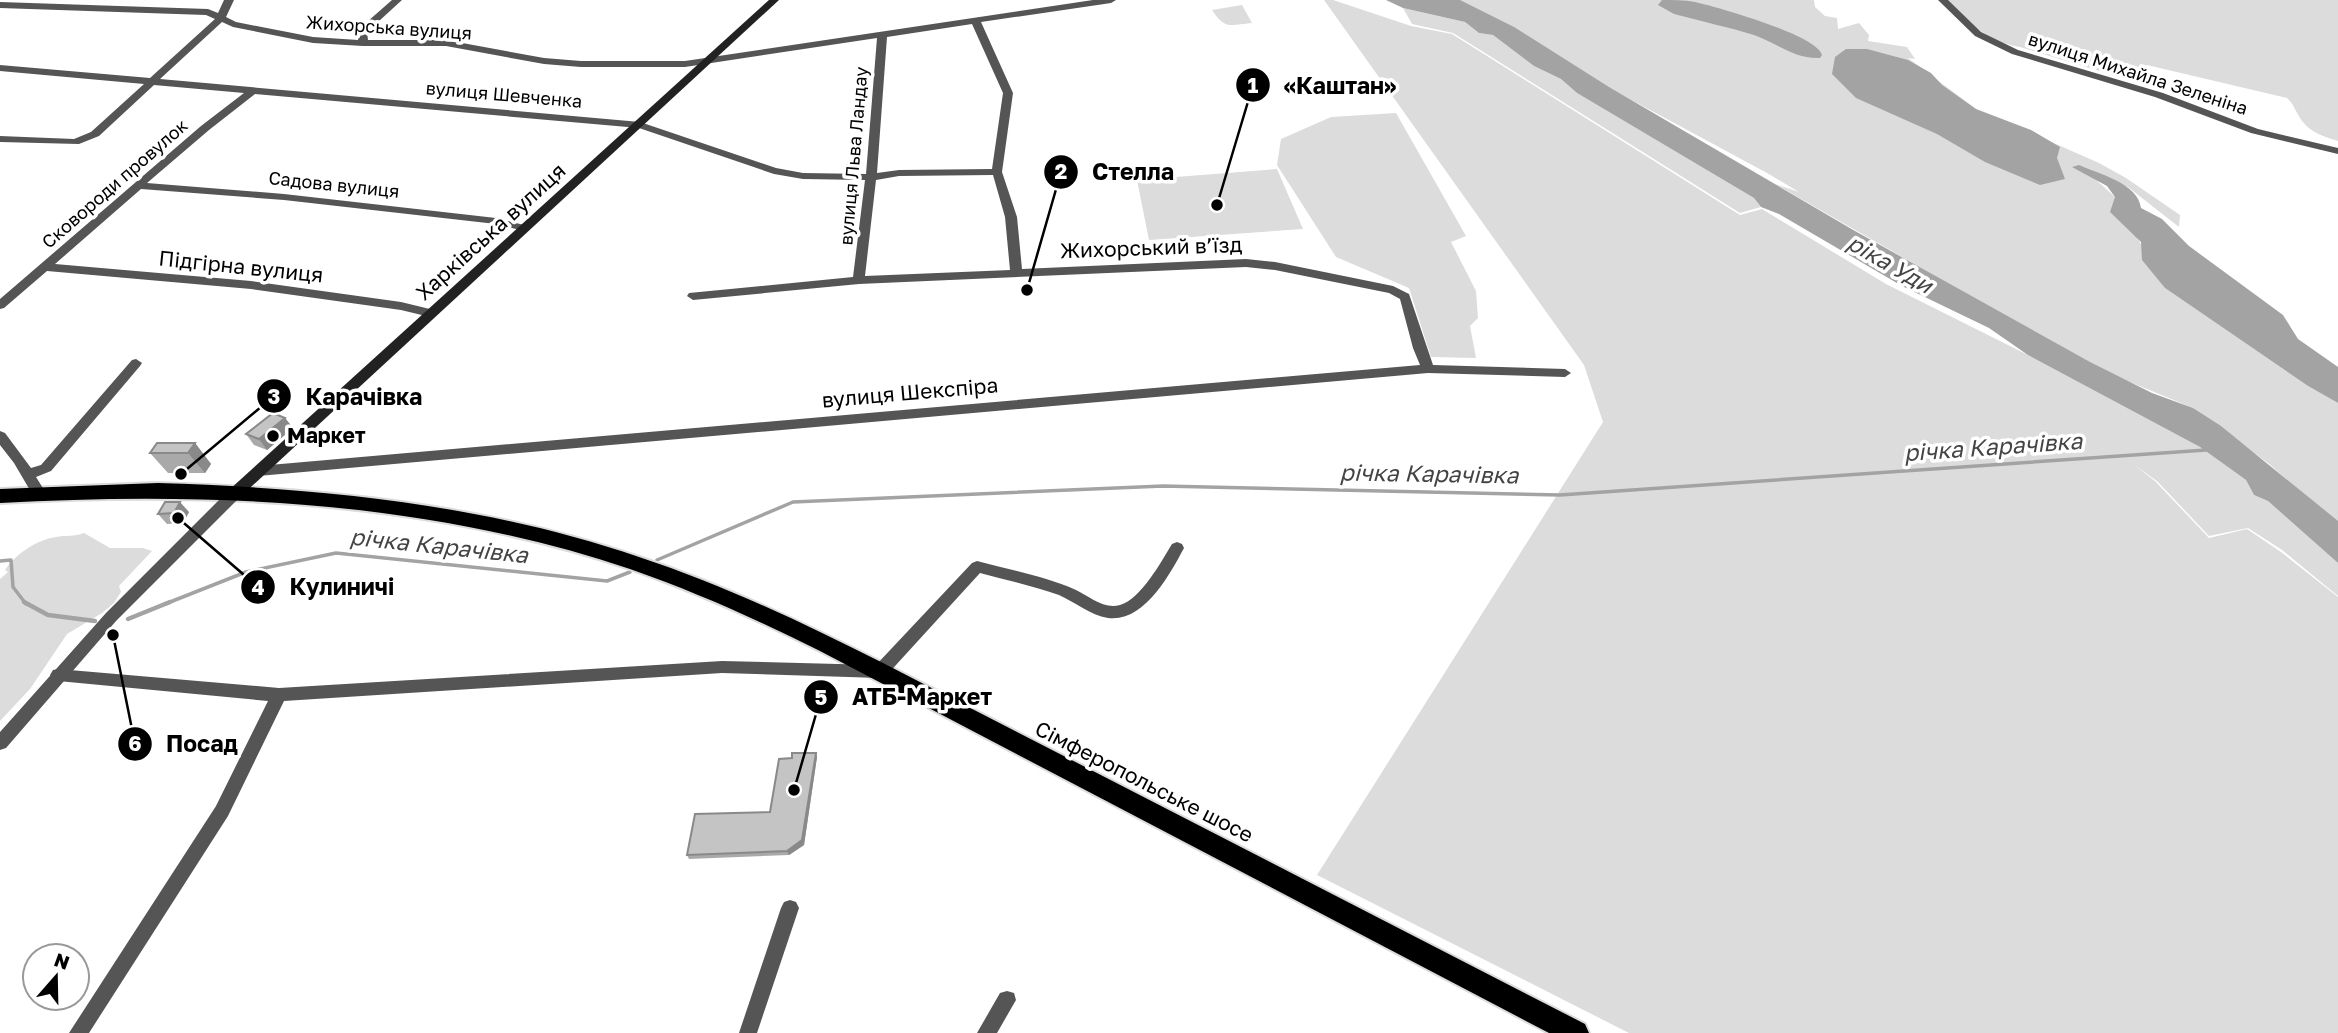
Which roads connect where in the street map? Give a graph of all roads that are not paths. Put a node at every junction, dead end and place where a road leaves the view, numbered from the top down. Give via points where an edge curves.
1 (229, 0) edge
2 (397, 0) edge
3 (774, 0) edge
4 (1111, 0) edge
5 (1942, 0) edge
6 (0, 5) edge
7 (221, 18) junction
8 (975, 20) junction
9 (882, 34) junction
10 (363, 43) junction
11 (708, 61) junction
12 (0, 68) edge
13 (153, 81) junction
14 (254, 90) junction
15 (640, 125) junction
16 (0, 139) edge
17 (2338, 151) edge
18 (997, 172) junction
19 (871, 177) junction
20 (139, 186) junction
21 (524, 228) junction
22 (46, 267) junction
23 (1016, 272) junction
24 (859, 280) junction
25 (693, 296) dead end
26 (0, 305) edge
27 (430, 313) junction
28 (136, 363) dead end
29 (1428, 369) junction
30 (1565, 373) dead end
31 (0, 436) edge
32 (258, 471) junction
33 (28, 475) junction
34 (38, 493) junction
35 (234, 494) junction
36 (0, 496) edge
37 (1177, 548) dead end
38 (880, 672) junction
39 (58, 676) junction
40 (279, 695) junction
41 (0, 743) edge
42 (790, 908) dead end
43 (1007, 1000) dead end
44 (78, 1033) edge
45 (748, 1033) edge
46 (986, 1033) edge
47 (1576, 1033) edge

1 - 7 street
2 - 10 street via 362,32
3 - 11 main road, Харківська вулиця
4 - 8 street, Жихорська вулиця
5 - 17 street, вулиця Михайла Зеленіна via 1978,34 2015,52 2159,95 2255,131
6 - 7 street, Жихорська вулиця via 208,12
7 - 10 street, Жихорська вулиця via 265,32
7 - 13 street
8 - 9 street, Жихорська вулиця
8 - 18 street via 1008,93
9 - 11 street, Жихорська вулиця
9 - 19 street, вулиця Льва Ландау
10 - 11 street, Жихорська вулиця via 446,43 581,64
11 - 15 main road, Харківська вулиця
12 - 13 street, вулиця Шевченка
13 - 14 street, вулиця Шевченка
13 - 16 street via 85,140
14 - 15 street, вулиця Шевченка
14 - 20 street, Сковороди провулок
15 - 19 street, вулиця Шевченка via 774,171
15 - 21 main road, Харківська вулиця
18 - 19 street, вулиця Шевченка
18 - 23 street via 1010,217
19 - 24 street, вулиця Льва Ландау
20 - 21 street, Садова вулиця via 496,220
20 - 22 street, Сковороди провулок
21 - 27 main road, Харківська вулиця
22 - 26 street, Сковороди провулок
22 - 27 street, Підгірна вулиця via 251,285
23 - 24 street, Жихорський в’їзд
23 - 29 street, Жихорський в’їзд via 1246,263 1393,290 1405,297
24 - 25 street, Жихорський в’їзд
27 - 32 main road, Харківська вулиця
28 - 33 street via 46,468
29 - 30 street, вулиця Шекспіра
29 - 32 street, вулиця Шекспіра
31 - 33 street
32 - 35 main road, Харківська вулиця
33 - 34 street
34 - 35 highway, Сімферопольське шосе
34 - 36 highway, Сімферопольське шосе
35 - 38 highway, Сімферопольське шосе via 359,503 453,517 578,546 733,600
35 - 39 street
37 - 38 street via 1147,594 1113,613 1087,605 1068,592 977,568
38 - 40 street via 722,667
38 - 47 highway, Сімферопольське шосе
39 - 40 street
39 - 41 street
40 - 44 street via 222,811
42 - 45 street
43 - 46 street

